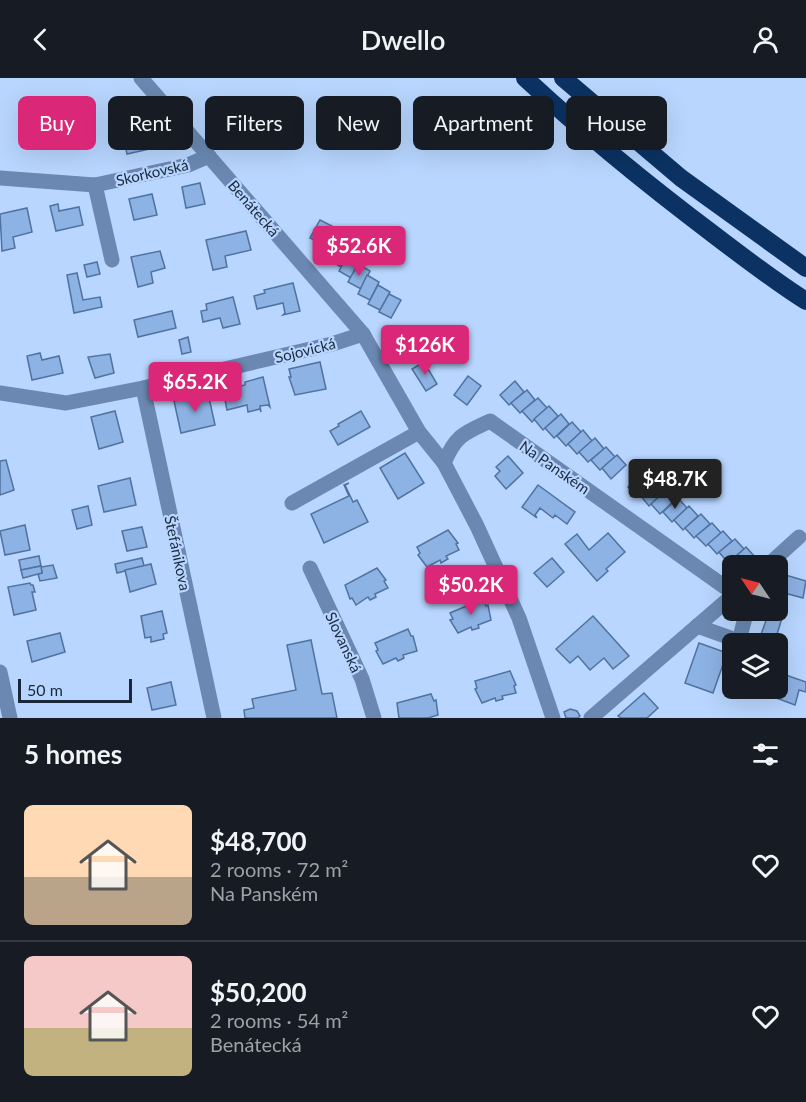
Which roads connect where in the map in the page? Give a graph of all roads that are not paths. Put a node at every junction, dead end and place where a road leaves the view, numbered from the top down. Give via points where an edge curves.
1 (141, 78) edge
2 (525, 78) edge
3 (563, 78) edge
4 (209, 156) junction
5 (0, 178) edge
6 (95, 185) junction
7 (112, 260) dead end
8 (806, 268) edge
9 (806, 301) edge
10 (363, 334) junction
11 (143, 388) junction
12 (0, 393) edge
13 (419, 432) junction
14 (444, 463) junction
15 (292, 503) dead end
16 (799, 537) dead end
17 (779, 555) edge
18 (310, 568) dead end
19 (722, 587) edge
20 (722, 603) edge
21 (744, 621) edge
22 (697, 626) junction
23 (0, 672) edge
24 (10, 718) edge
25 (214, 718) edge
26 (374, 718) edge
27 (553, 718) edge
28 (591, 718) edge

1 - 4 street, Benátecká
2 - 9 highway via 667,200
3 - 8 highway via 681,178
4 - 6 street, Skorkovská via 188,165
4 - 10 street, Benátecká
5 - 6 street, Skorkovská
6 - 7 street, Skorkovská
10 - 11 street, Sojovická
10 - 13 street, Benátecká
11 - 12 street, Sojovická via 66,403
11 - 25 street, Štefánikova
13 - 14 street, Benátecká
13 - 15 street
14 - 19 street, Na Panském via 451,445 463,434 490,421
14 - 27 street, Benátecká via 519,618
16 - 17 street
18 - 26 street, Slovanská via 362,679
20 - 22 street, Na Panském
21 - 22 street via 739,641
22 - 28 street, Na Panském
23 - 24 street

